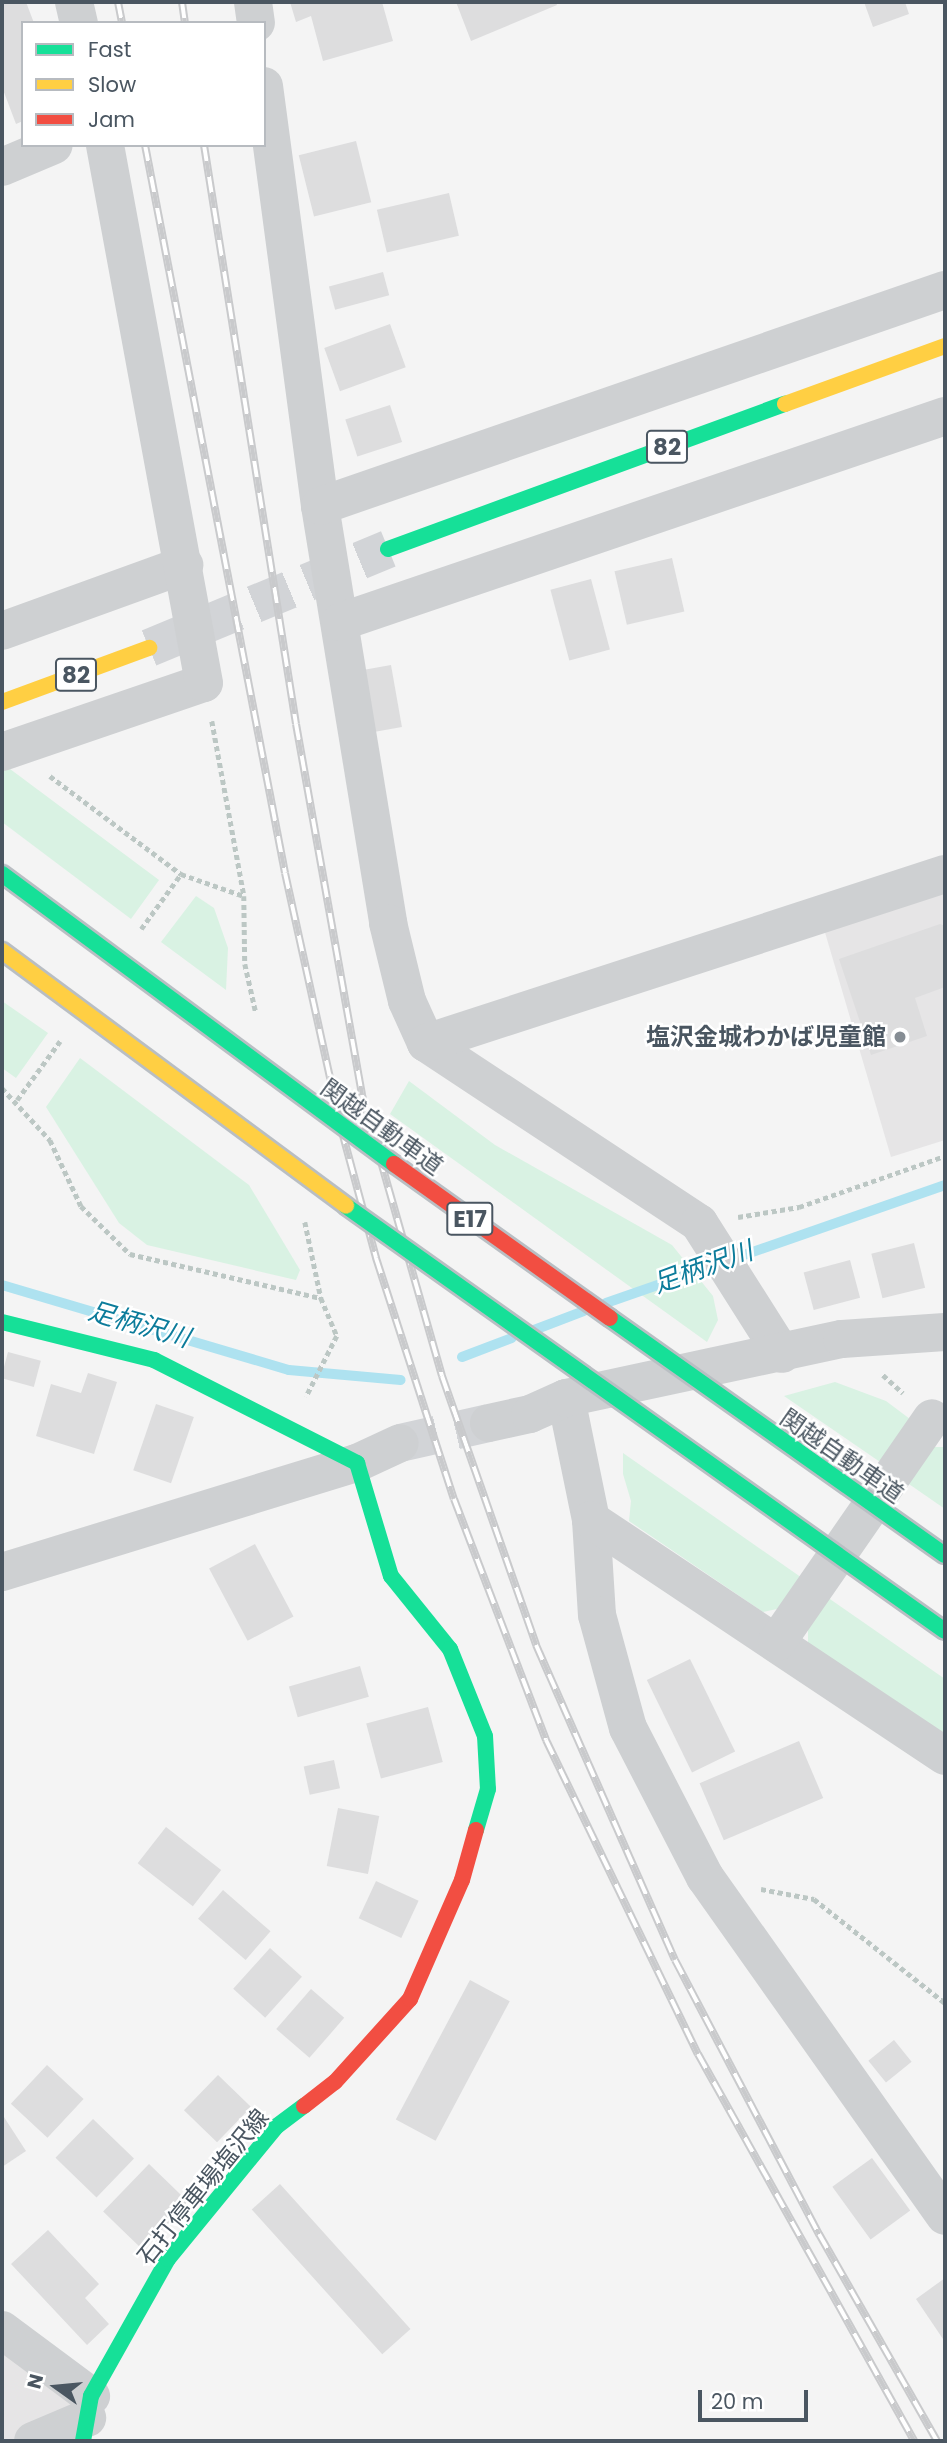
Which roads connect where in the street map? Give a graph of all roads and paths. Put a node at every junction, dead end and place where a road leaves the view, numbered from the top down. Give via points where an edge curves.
1 (74, 2) edge
2 (253, 2) edge
3 (79, 21) edge
4 (256, 21) edge
5 (266, 101) edge
6 (49, 147) edge
7 (105, 147) edge
8 (2, 167) edge
9 (945, 290) edge
10 (945, 346) edge
11 (945, 416) edge
12 (320, 506) junction
13 (388, 549) tunnel mouth
14 (184, 565) junction
15 (340, 622) junction
16 (2, 631) edge
17 (149, 648) tunnel mouth
18 (2, 702) edge
19 (6, 746) edge
20 (2, 874) edge
21 (945, 874) edge
22 (244, 896) dead end
23 (2, 951) edge
24 (426, 1044) junction
25 (2, 1088) edge
26 (945, 1156) edge
27 (702, 1228) junction
28 (321, 1298) dead end
29 (2, 1322) edge
30 (945, 1332) edge
31 (842, 1339) junction
32 (782, 1354) junction
33 (566, 1398) junction
34 (932, 1418) joint
35 (489, 1423) tunnel mouth
36 (400, 1443) tunnel mouth
37 (357, 1463) junction
38 (591, 1520) junction
39 (945, 1555) edge
40 (2, 1572) edge
41 (945, 1631) edge
42 (777, 1642) junction
43 (945, 1756) edge
44 (705, 1877) junction
45 (945, 2003) edge
46 (945, 2216) edge
47 (2, 2330) edge
48 (87, 2418) edge
49 (33, 2441) edge

1 - 3 street
2 - 4 street
5 - 12 street
6 - 8 street
7 - 14 street
9 - 12 street
10 - 13 main road, 82
11 - 15 street
12 - 15 street
14 - 16 street
14 - 19 street via 204,682
15 - 24 street via 388,923 407,1001
17 - 18 main road, 82
19 - 22 path via 181,874
20 - 39 main road, 関越自動車道 / E17, bridge via 453,1207
21 - 24 street
23 - 41 main road, E17, bridge via 436,1273
24 - 27 street
25 - 28 path via 50,1140 81,1206 130,1254
26 - 27 path via 799,1207
27 - 32 street
29 - 37 main road via 154,1360
30 - 31 street
31 - 32 street
31 - 34 path
32 - 33 street
33 - 35 street via 530,1414
33 - 38 street
34 - 42 street
36 - 37 street
37 - 40 street
37 - 48 main road, 石打停車場塩沢線 via 391,1576 450,1649 485,1736 488,1789 463,1880 410,1998 335,2082 277,2126 168,2259
38 - 42 street
38 - 44 street via 597,1615 628,1728
42 - 43 street
44 - 45 path via 814,1899
44 - 46 street
47 - 48 street
48 - 49 street

